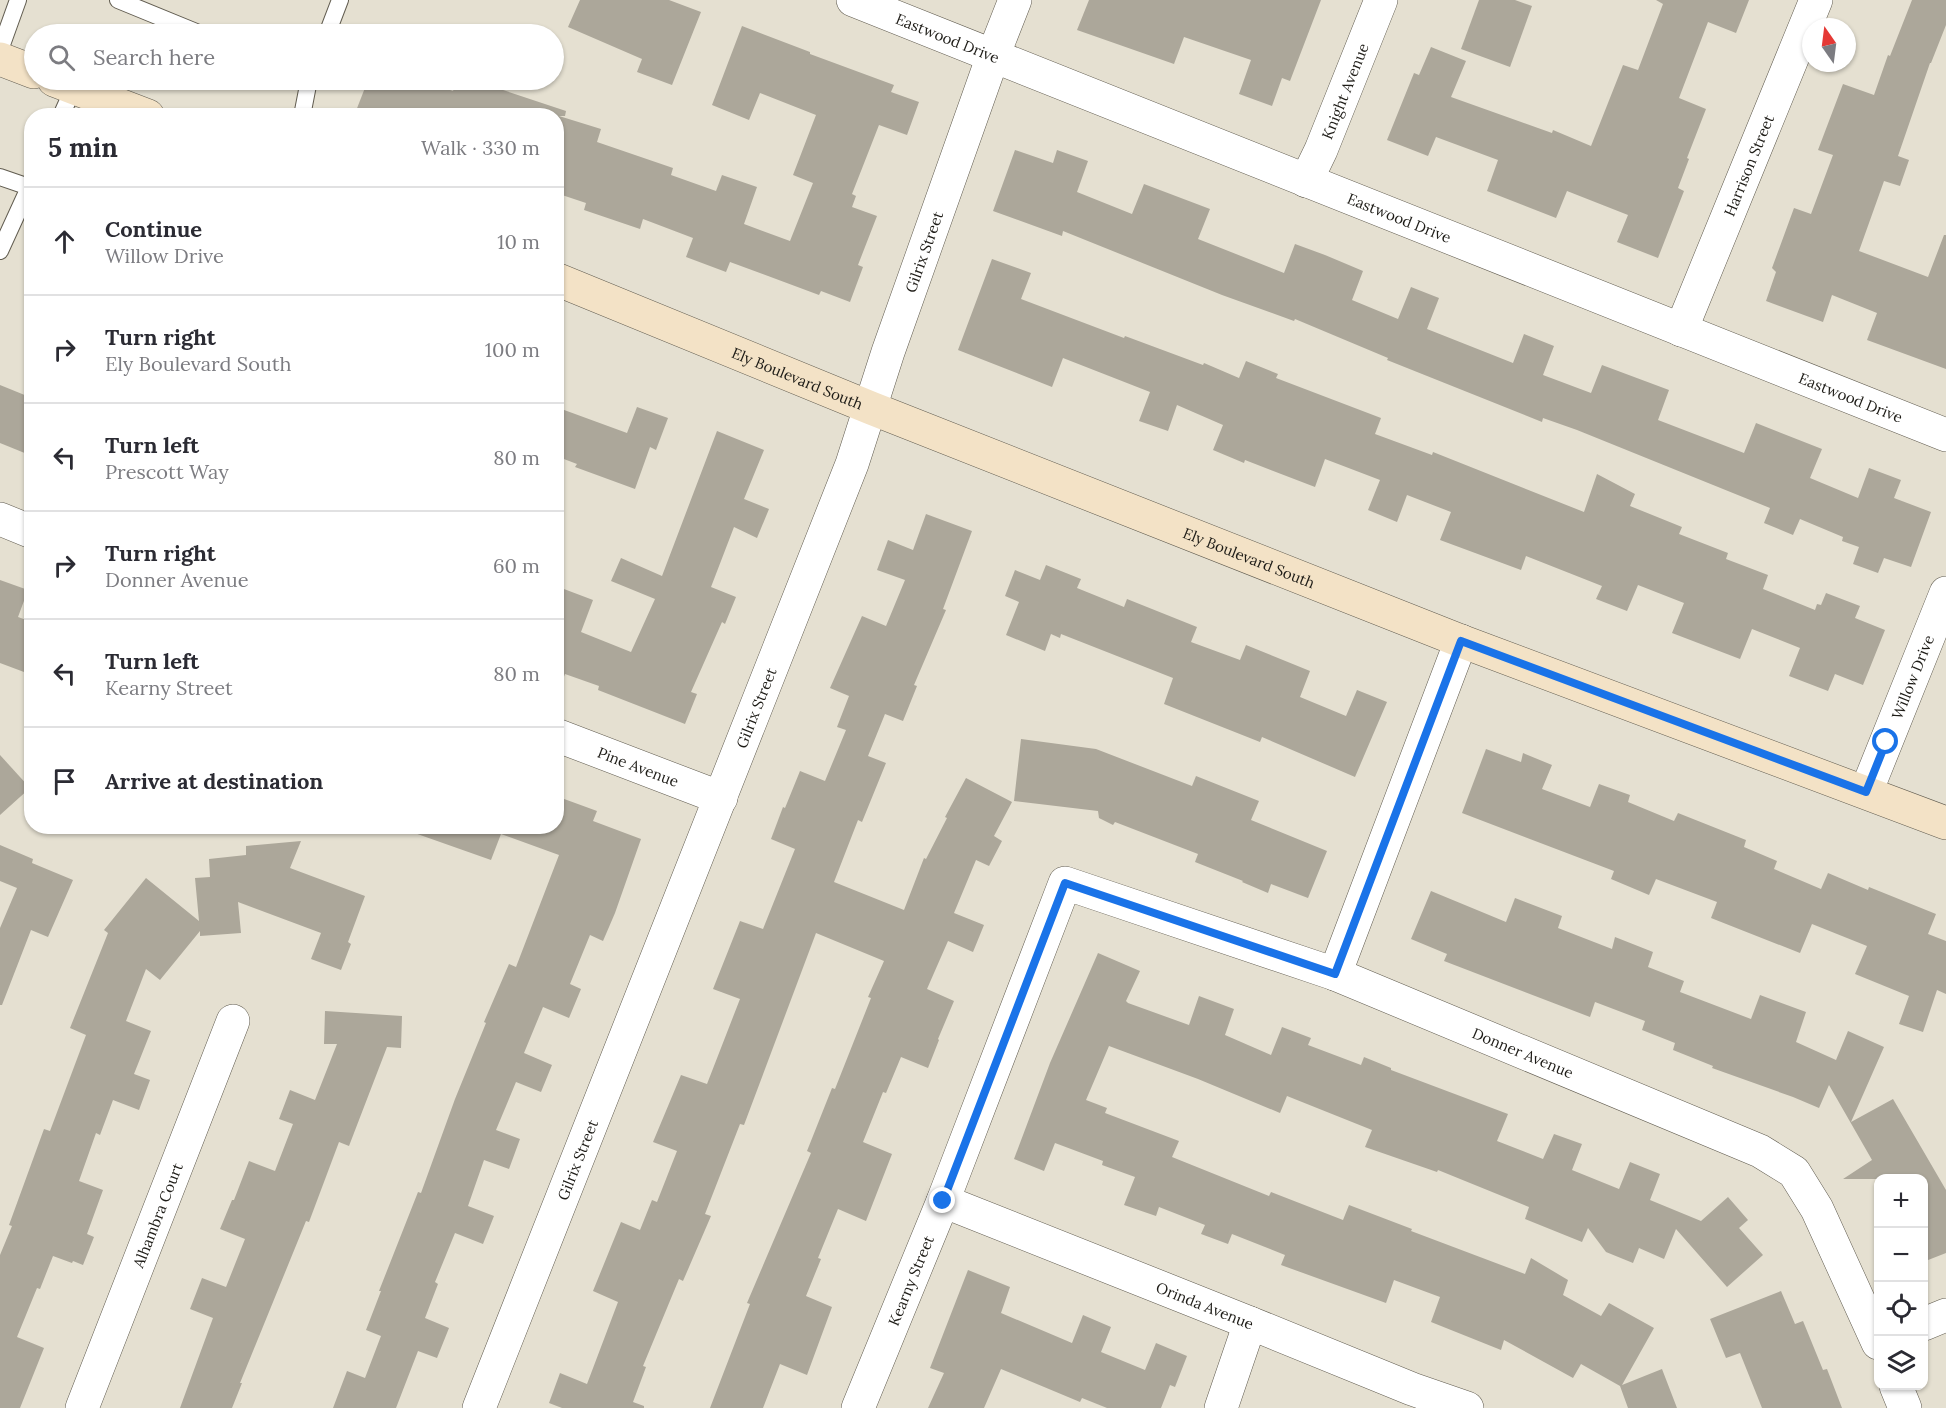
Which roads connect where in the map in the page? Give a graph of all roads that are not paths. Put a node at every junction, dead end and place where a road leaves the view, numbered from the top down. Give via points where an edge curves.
1 (18, 0) edge
2 (118, 0) edge
3 (340, 0) edge
4 (853, 0) edge
5 (1015, 0) edge
6 (1381, 0) edge
7 (1816, 0) edge
8 (177, 24) edge
9 (331, 24) edge
10 (0, 50) edge
11 (993, 56) junction
12 (0, 59) edge
13 (24, 68) edge
14 (307, 90) edge
15 (63, 94) edge
16 (117, 108) edge
17 (304, 108) edge
18 (0, 177) edge
19 (1306, 181) junction
20 (24, 183) edge
21 (24, 197) edge
22 (0, 251) edge
23 (564, 282) edge
24 (1681, 330) junction
25 (870, 408) junction
26 (1946, 435) edge
27 (0, 519) edge
28 (24, 529) edge
29 (1946, 593) edge
30 (1461, 641) junction
31 (564, 738) edge
32 (1866, 792) junction
33 (721, 798) junction
34 (1946, 823) edge
35 (1065, 883) joint
36 (1335, 974) junction
37 (233, 1021) dead end
38 (943, 1201) junction
39 (1946, 1315) edge
40 (1928, 1322) edge
41 (1250, 1323) junction
42 (1875, 1336) edge
43 (1898, 1390) edge
44 (82, 1408) edge
45 (479, 1408) edge
46 (858, 1408) edge
47 (1221, 1408) edge
48 (1467, 1408) edge
49 (1905, 1408) edge

1 - 10 lane
2 - 8 lane
3 - 9 lane
4 - 11 street, Eastwood Drive
5 - 11 street, Gilrix Street
6 - 19 street, Knight Avenue
7 - 24 street, Harrison Street
11 - 19 street, Eastwood Drive
11 - 25 street, Gilrix Street
12 - 13 main road
14 - 17 lane
15 - 16 main road
18 - 20 lane
19 - 24 street, Eastwood Drive
21 - 22 lane
23 - 25 main road, Ely Boulevard South
24 - 26 street, Eastwood Drive
25 - 30 main road, Ely Boulevard South
25 - 33 street, Gilrix Street
27 - 28 street
29 - 32 street, Willow Drive
30 - 32 main road, Ely Boulevard South
30 - 36 street
31 - 33 street, Pine Avenue
32 - 34 main road, Ely Boulevard South
33 - 45 street, Gilrix Street
35 - 36 street, Donner Avenue
35 - 38 street, Kearny Street
36 - 42 street, Donner Avenue via 1760,1151 1794,1172 1817,1209
37 - 44 street, Alhambra Court
38 - 41 street, Orinda Avenue
38 - 46 street, Kearny Street
39 - 40 street
41 - 47 street
41 - 48 street, Orinda Avenue
43 - 49 street

